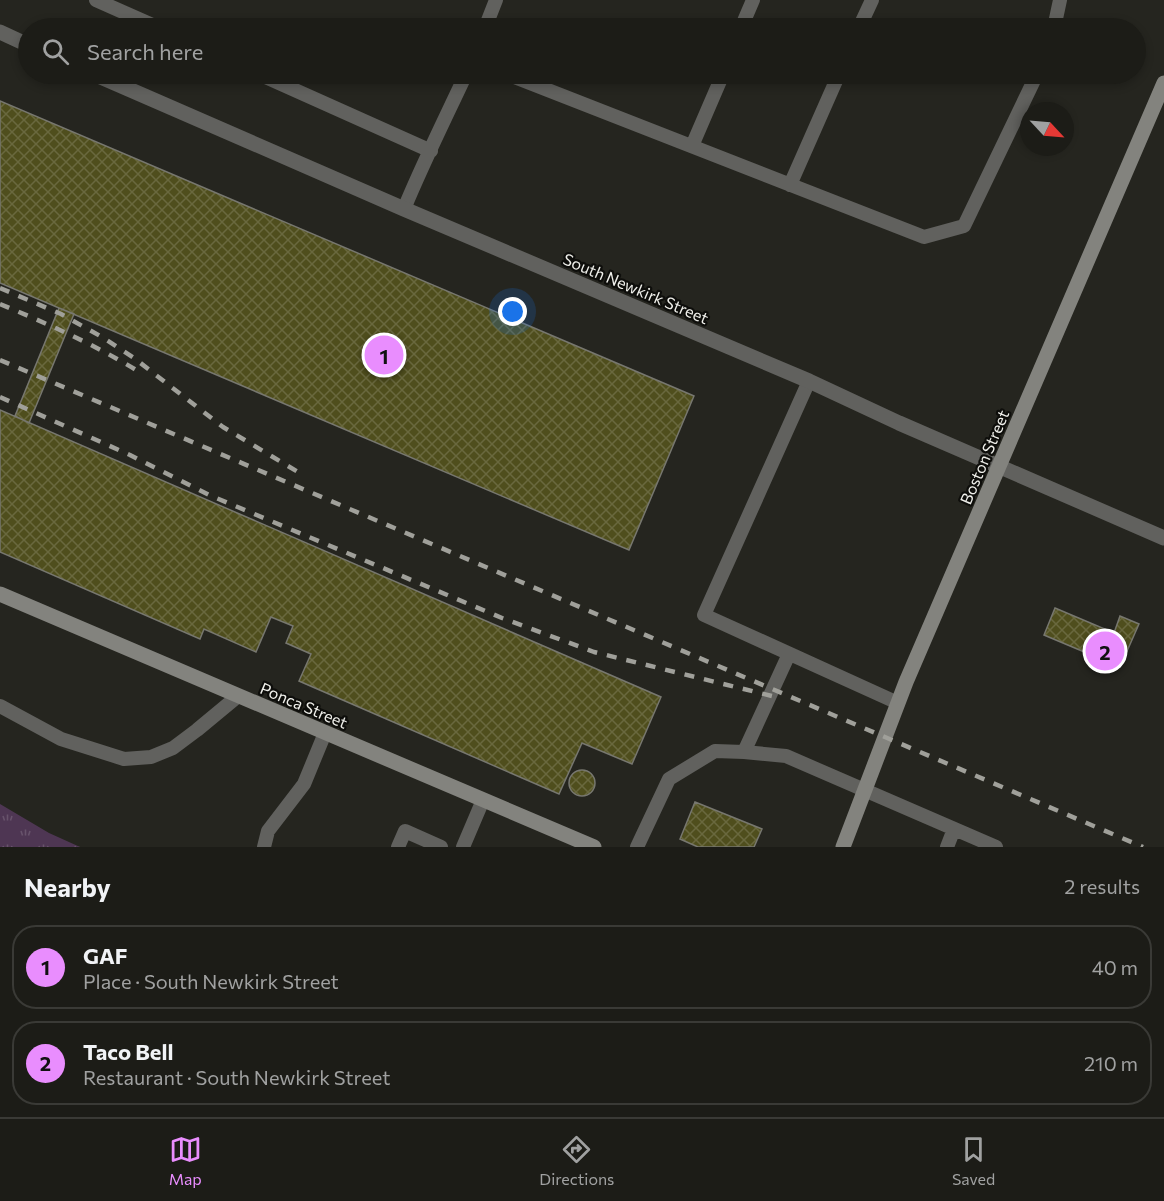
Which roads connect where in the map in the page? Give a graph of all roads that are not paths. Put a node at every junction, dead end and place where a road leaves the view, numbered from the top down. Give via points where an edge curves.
1 (96, 0) edge
2 (496, 0) edge
3 (753, 0) edge
4 (872, 0) edge
5 (1060, 0) edge
6 (136, 18) edge
7 (488, 18) edge
8 (745, 18) edge
9 (864, 18) edge
10 (1056, 18) edge
11 (0, 33) edge
12 (18, 41) edge
13 (1164, 83) edge
14 (117, 84) edge
15 (281, 84) edge
16 (461, 84) edge
17 (533, 84) edge
18 (719, 84) edge
19 (835, 84) edge
20 (1032, 84) edge
21 (692, 146) junction
22 (431, 151) junction
23 (790, 185) junction
24 (404, 209) junction
25 (809, 381) junction
26 (1000, 467) junction
27 (1164, 538) edge
28 (0, 594) edge
29 (789, 654) junction
30 (238, 696) junction
31 (898, 703) junction
32 (0, 706) edge
33 (325, 733) junction
34 (744, 752) junction
35 (865, 790) junction
36 (483, 800) junction
37 (954, 829) junction
38 (264, 847) edge
39 (398, 847) edge
40 (441, 847) edge
41 (463, 847) edge
42 (594, 847) edge
43 (637, 847) edge
44 (843, 847) edge
45 (947, 847) edge
46 (996, 847) edge

1 - 6 lane
2 - 7 lane
3 - 8 lane
4 - 9 lane
5 - 10 lane
11 - 12 street
13 - 26 main road, Boston Street
14 - 24 street, South Newkirk Street
15 - 22 lane
16 - 22 lane
17 - 21 lane
18 - 21 lane
19 - 23 lane
20 - 23 lane via 964,226 924,237
21 - 23 lane
22 - 24 lane
24 - 25 street, South Newkirk Street
25 - 26 street, South Newkirk Street
25 - 29 lane via 704,615
26 - 27 street, South Newkirk Street
26 - 31 main road, Boston Street
28 - 30 main road, Ponca Street
29 - 31 lane
29 - 34 lane
30 - 32 lane via 173,748 151,758 124,759 61,739
30 - 33 main road, Ponca Street
31 - 35 main road, Boston Street
33 - 36 main road, Ponca Street
33 - 38 lane via 304,784 268,831
34 - 35 lane via 786,756
34 - 43 lane via 715,751 669,779
35 - 37 lane
35 - 44 main road, Boston Street
36 - 41 lane
36 - 42 main road, Ponca Street
37 - 45 lane
37 - 46 lane
39 - 40 lane via 405,831

